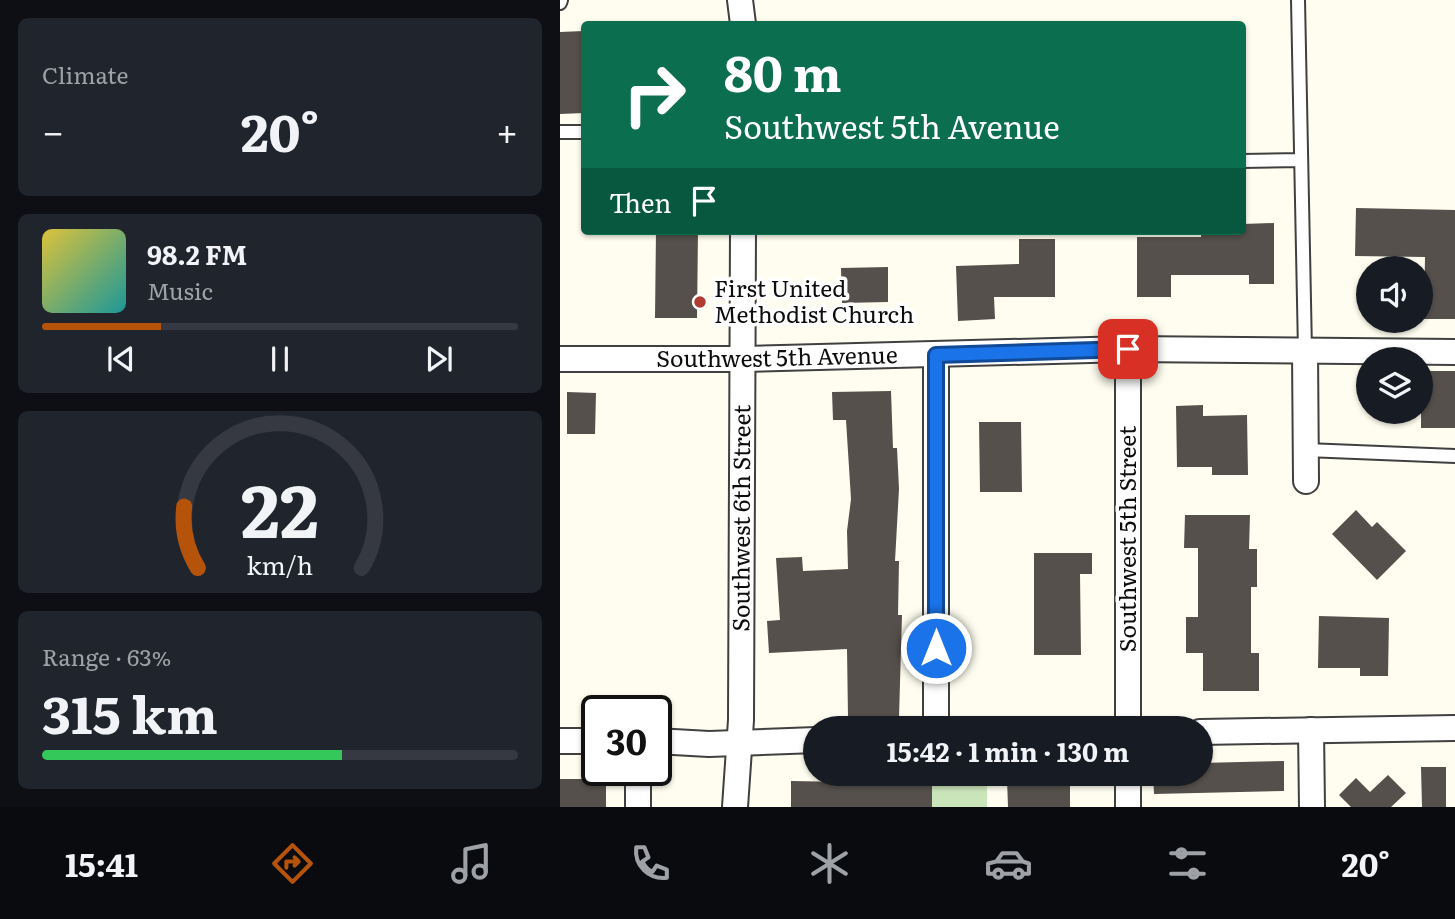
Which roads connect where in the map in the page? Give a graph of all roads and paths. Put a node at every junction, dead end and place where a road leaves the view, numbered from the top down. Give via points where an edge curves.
1 (740, 0) edge
2 (1298, 0) edge
3 (743, 21) edge
4 (560, 132) edge
5 (581, 132) edge
6 (1301, 160) junction
7 (1246, 161) edge
8 (743, 235) edge
9 (1128, 349) junction
10 (1305, 351) junction
11 (1455, 352) edge
12 (936, 355) junction
13 (560, 359) edge
14 (743, 359) junction
15 (1306, 450) junction
16 (1455, 456) edge
17 (1306, 481) dead end
18 (936, 716) edge
19 (1128, 716) edge
20 (1455, 728) edge
21 (1311, 730) junction
22 (1213, 732) edge
23 (803, 740) edge
24 (560, 741) edge
25 (581, 741) edge
26 (672, 741) edge
27 (738, 743) junction
28 (638, 786) edge
29 (1128, 786) edge
30 (638, 807) edge
31 (735, 807) edge
32 (1128, 807) edge
33 (1312, 807) edge

1 - 3 street
2 - 6 lane
4 - 5 lane
6 - 7 lane
6 - 10 lane
8 - 14 street, Southwest 6th Street
9 - 10 street, Southwest 5th Avenue
9 - 12 street, Southwest 5th Avenue
9 - 19 street, Southwest 5th Street
10 - 11 street, Southwest 5th Avenue
10 - 15 street
12 - 14 street, Southwest 5th Avenue
12 - 18 street
13 - 14 street, Southwest 5th Avenue
14 - 27 street, Southwest 6th Street
15 - 16 lane
15 - 17 street
20 - 21 street
21 - 22 street
21 - 33 street
23 - 27 street
24 - 25 street
26 - 27 street
27 - 31 street, Southwest 6th Street
28 - 30 street
29 - 32 street

